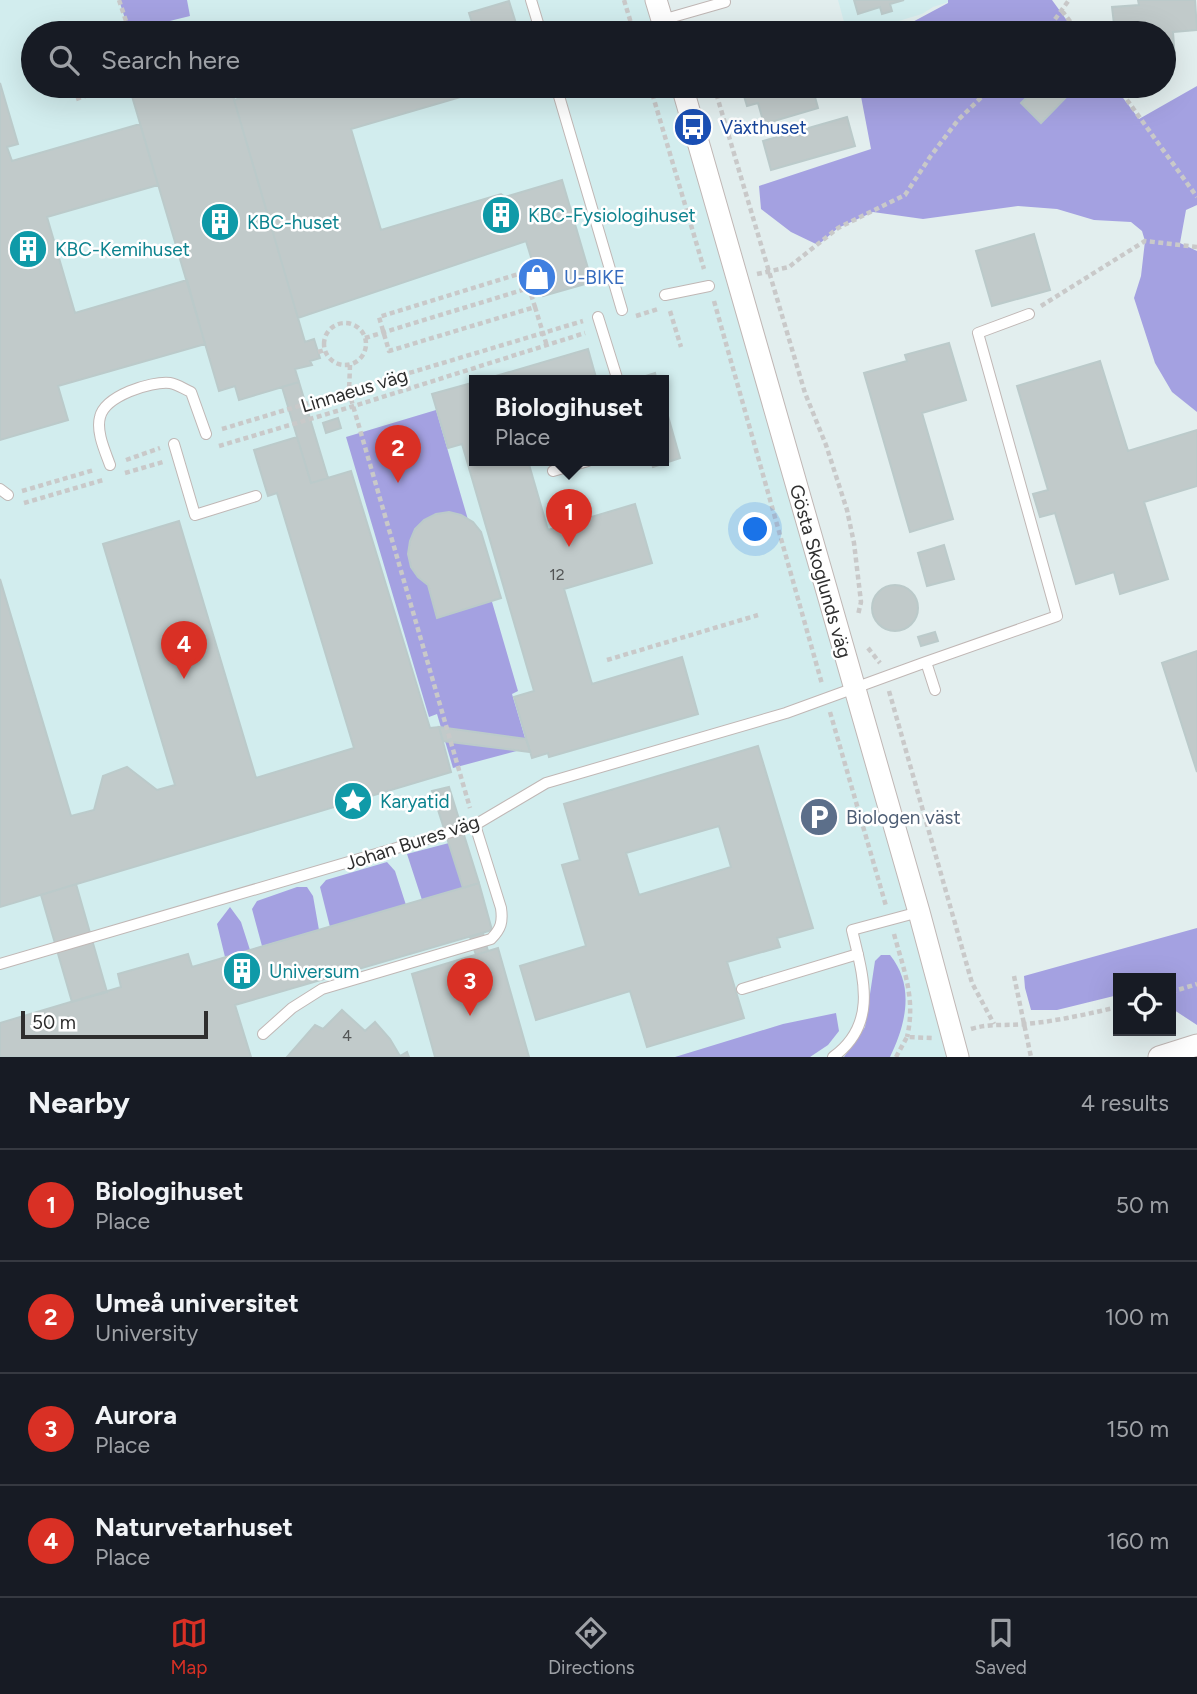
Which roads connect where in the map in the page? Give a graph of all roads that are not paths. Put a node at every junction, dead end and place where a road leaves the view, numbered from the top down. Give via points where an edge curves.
1 (531, 0) edge
2 (725, 2) edge
3 (662, 18) edge
4 (537, 21) edge
5 (560, 98) edge
6 (685, 98) edge
7 (709, 286) road end
8 (667, 300) road end
9 (622, 310) dead end
10 (1029, 314) road end
11 (600, 322) road end
12 (616, 375) edge
13 (206, 434) road end
14 (174, 444) road end
15 (110, 465) road end
16 (570, 466) edge
17 (553, 471) dead end
18 (256, 496) dead end
19 (926, 662) junction
20 (855, 688) junction
21 (935, 690) dead end
22 (475, 825) junction
23 (919, 912) junction
24 (858, 954) junction
25 (0, 964) edge
26 (741, 989) dead end
27 (262, 1034) dead end
28 (1197, 1045) edge
29 (833, 1057) edge
30 (958, 1057) edge
31 (1160, 1057) edge

1 - 4 lane
2 - 3 lane
5 - 9 lane
6 - 20 street, Gösta Skoglunds väg
7 - 8 lane
10 - 19 lane, Johan Bures väg via 978,333 1057,616
11 - 12 lane
13 - 15 lane via 191,392 172,383 114,397 103,407 99,420
14 - 18 lane via 195,515
16 - 17 lane
19 - 20 lane, Johan Bures väg
19 - 21 lane
20 - 22 lane, Johan Bures väg via 546,783
20 - 23 street, Gösta Skoglunds väg
22 - 25 lane, Johan Bures väg
22 - 27 lane via 501,908 500,931 491,939 322,989
23 - 24 lane via 852,930
23 - 30 street, Gösta Skoglunds väg
24 - 26 lane
24 - 29 lane via 865,981 861,1020 853,1037
28 - 31 street

